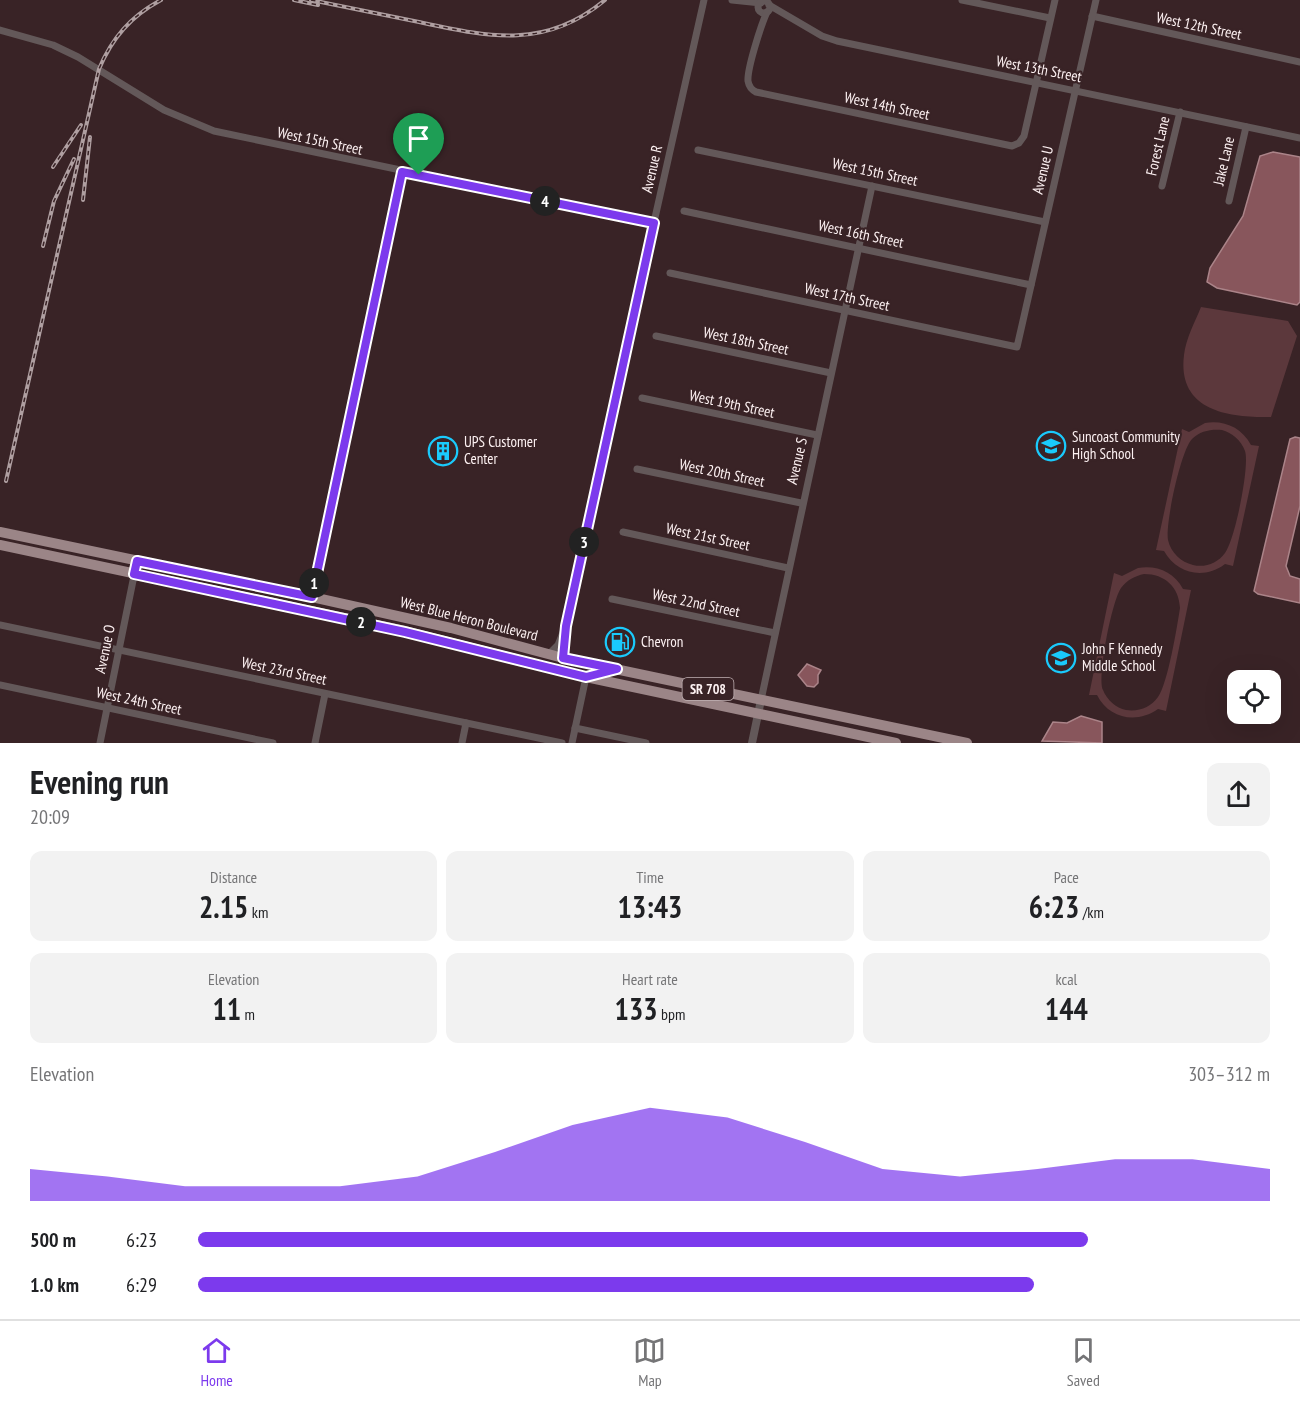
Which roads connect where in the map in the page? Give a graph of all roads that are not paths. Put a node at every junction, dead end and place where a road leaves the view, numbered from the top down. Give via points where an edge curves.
1 (704, 0) edge
2 (732, 0) edge
3 (962, 0) edge
4 (1054, 0) edge
5 (1096, 0) edge
6 (765, 6) edge
7 (1092, 16) junction
8 (1050, 18) junction
9 (0, 30) edge
10 (1300, 62) edge
11 (1036, 83) junction
12 (1075, 92) junction
13 (1180, 112) junction
14 (1246, 127) junction
15 (1300, 138) edge
16 (698, 150) dead end
17 (402, 172) junction
18 (872, 186) junction
19 (1162, 186) dead end
20 (1229, 201) dead end
21 (684, 211) dead end
22 (1046, 222) junction
23 (654, 223) junction
24 (858, 248) junction
25 (670, 273) dead end
26 (1031, 285) junction
27 (844, 310) junction
28 (656, 336) dead end
29 (1017, 347) joint
30 (831, 373) junction
31 (642, 398) dead end
32 (817, 435) junction
33 (637, 469) dead end
34 (801, 503) junction
35 (0, 532) edge
36 (622, 532) dead end
37 (0, 545) edge
38 (137, 561) junction
39 (788, 568) junction
40 (134, 574) junction
41 (245, 597) junction
42 (312, 597) junction
43 (612, 599) dead end
44 (317, 612) junction
45 (391, 614) junction
46 (0, 625) edge
47 (566, 626) junction
48 (775, 633) junction
49 (119, 650) junction
50 (549, 654) junction
51 (563, 658) junction
52 (617, 669) junction
53 (586, 677) junction
54 (0, 685) edge
55 (325, 694) junction
56 (761, 700) junction
57 (107, 708) junction
58 (758, 714) junction
59 (466, 723) junction
60 (575, 728) junction
61 (100, 743) edge
62 (273, 743) edge
63 (315, 743) edge
64 (462, 743) edge
65 (562, 743) edge
66 (572, 743) edge
67 (646, 743) edge
68 (752, 743) edge
69 (896, 743) edge
70 (967, 743) edge

1 - 23 street, Avenue R
2 - 6 street
3 - 8 street
4 - 8 street
5 - 7 street, Avenue U
6 - 11 street, West 13th Street via 832,40
6 - 11 street, West 14th Street via 748,77 756,92 1008,146 1019,143 1024,136
7 - 10 street, West 12th Street
7 - 12 street, Avenue U
8 - 11 street
9 - 17 street, West 15th Street via 45,42 78,57 164,110 214,130
11 - 12 street, West 13th Street
12 - 13 street, West 13th Street
12 - 22 street, Avenue U
13 - 14 street, West 13th Street
13 - 19 street, Forest Lane
14 - 15 street, West 13th Street
14 - 20 street, Jake Lane
16 - 18 street, West 15th Street
17 - 23 street, West 15th Street
17 - 42 street
18 - 22 street, West 15th Street
18 - 24 street, Avenue S
21 - 24 street, West 16th Street
22 - 26 street, Avenue U
23 - 47 street, Avenue R
24 - 26 street, West 16th Street
24 - 27 street, Avenue S
25 - 27 street, West 17th Street
26 - 29 street, Avenue U
27 - 29 street, West 17th Street
27 - 30 street, Avenue S
28 - 30 street, West 18th Street
30 - 32 street, Avenue S
31 - 32 street, West 19th Street
32 - 34 street, Avenue S
33 - 34 street, West 20th Street
34 - 39 street, Avenue S
35 - 38 main road, West Blue Heron Boulevard / SR 708
36 - 39 street, West 21st Street
37 - 40 main road, West Blue Heron Boulevard / SR 708
38 - 40 street, Avenue O
38 - 42 main road, West Blue Heron Boulevard / SR 708
39 - 48 street, Avenue S
40 - 41 main road, West Blue Heron Boulevard / SR 708
40 - 49 street, Avenue O
41 - 42 main road via 250,592 303,602
41 - 44 main road, West Blue Heron Boulevard / SR 708
42 - 45 main road, West Blue Heron Boulevard / SR 708
43 - 48 street, West 22nd Street
44 - 45 main road via 325,607 379,618
44 - 53 main road, West Blue Heron Boulevard / SR 708
45 - 50 main road, West Blue Heron Boulevard / SR 708
46 - 49 street, West 23rd Street
47 - 50 street, Avenue R via 558,645
47 - 51 street, Avenue R
48 - 56 street, Avenue S
49 - 55 street, West 23rd Street
49 - 57 street, Avenue O
50 - 51 main road, West Blue Heron Boulevard / SR 708
51 - 52 main road, West Blue Heron Boulevard / SR 708
52 - 53 street
52 - 56 main road, West Blue Heron Boulevard / SR 708
53 - 58 main road, West Blue Heron Boulevard / SR 708
53 - 60 street
54 - 57 street, West 24th Street
55 - 59 street, West 23rd Street
55 - 63 street
56 - 58 street, Avenue S
56 - 70 main road, West Blue Heron Boulevard / SR 708
57 - 61 street, Avenue O
57 - 62 street, West 24th Street
58 - 68 street, Avenue S
58 - 69 main road, West Blue Heron Boulevard / SR 708
59 - 64 street
59 - 65 street, West 23rd Street
60 - 66 street
60 - 67 street

